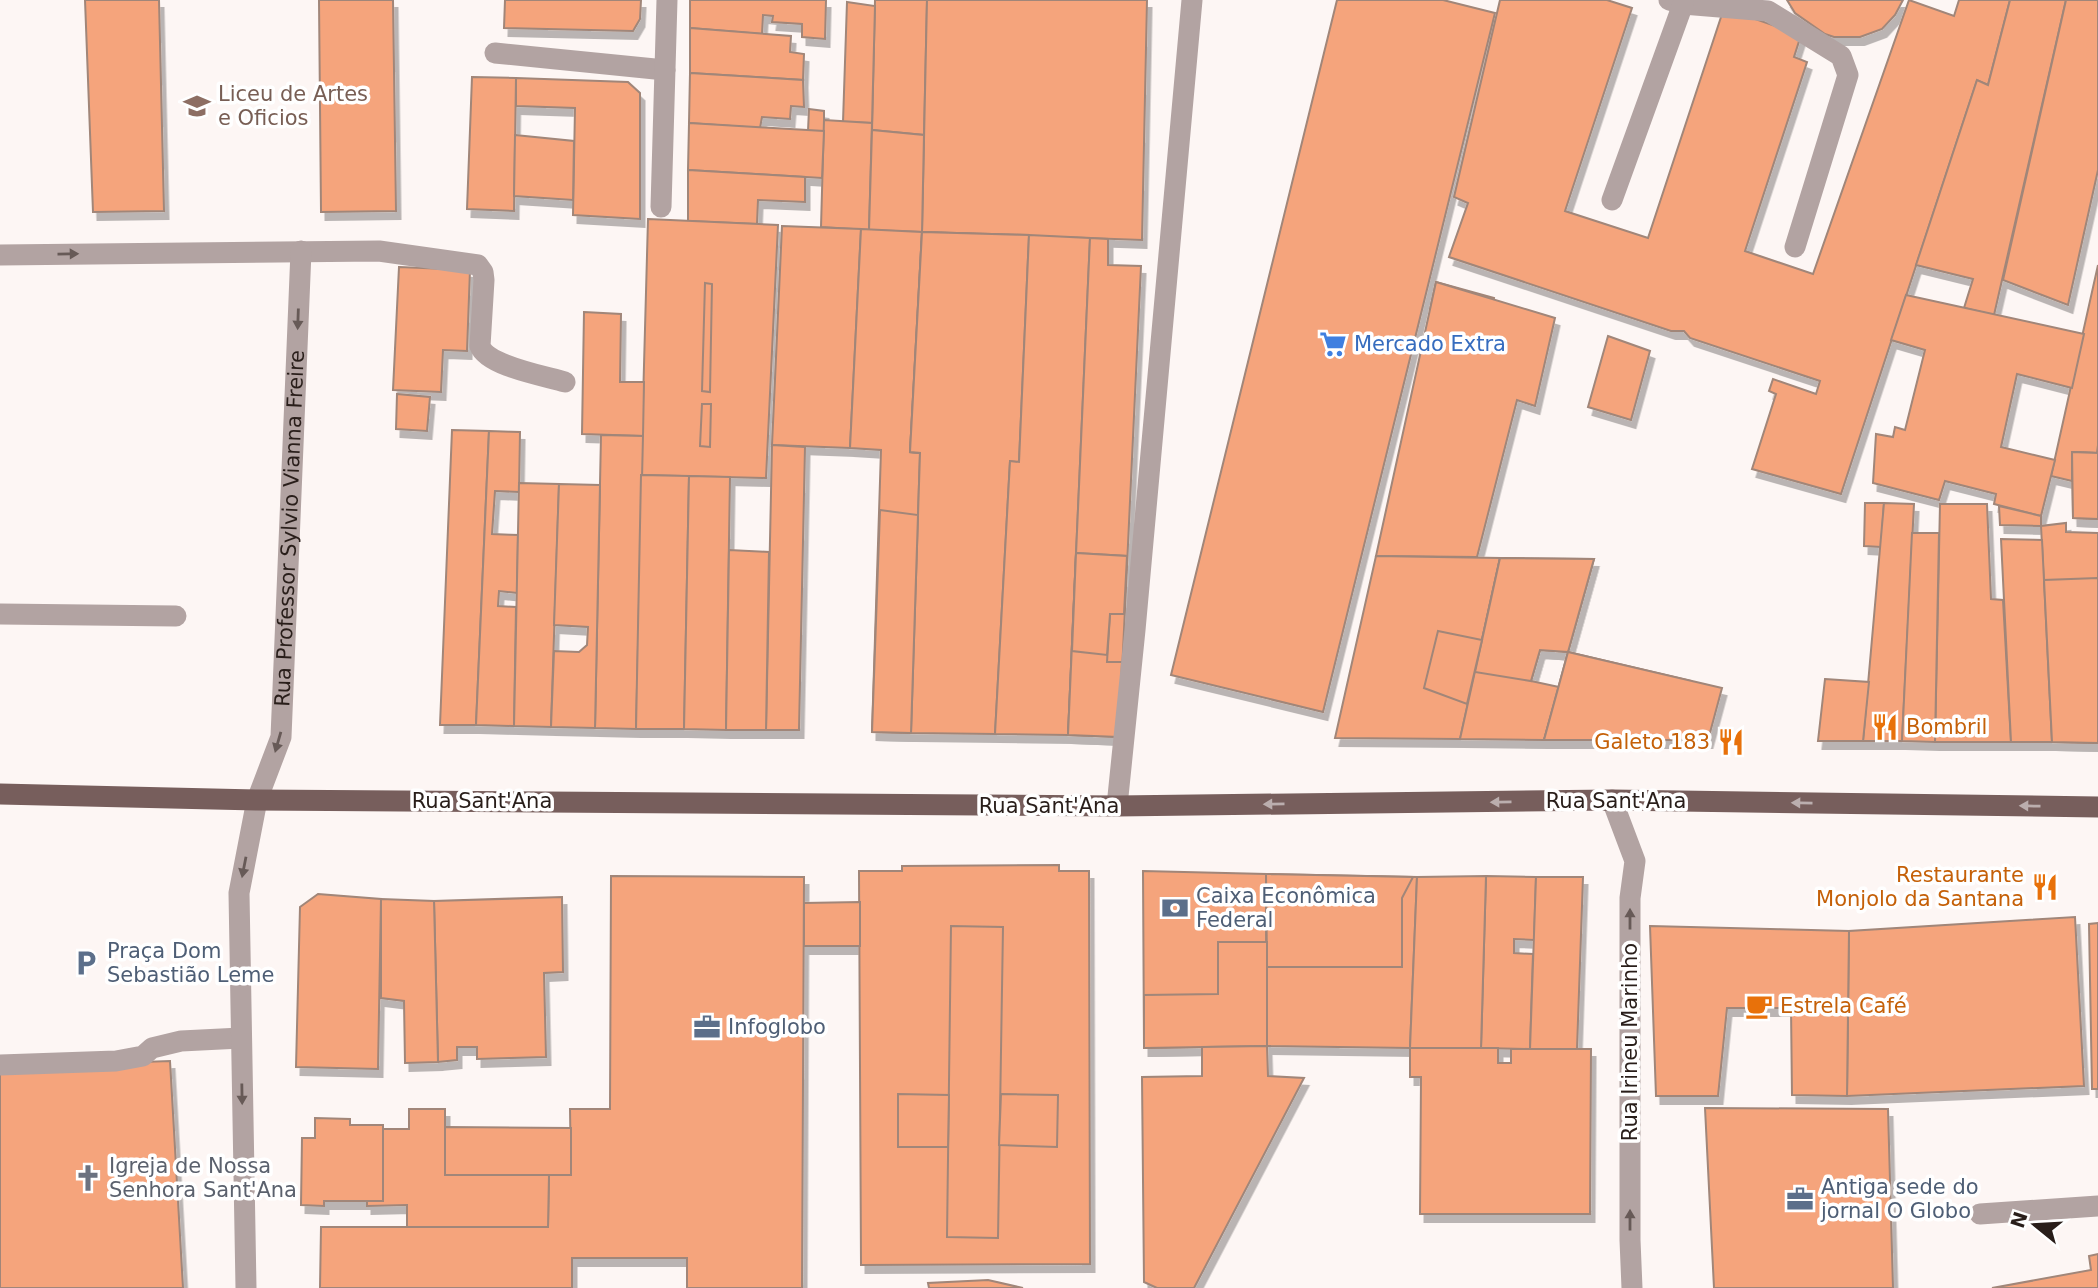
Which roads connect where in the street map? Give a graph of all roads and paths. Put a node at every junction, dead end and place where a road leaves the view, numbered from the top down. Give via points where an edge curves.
1 (667, 0) edge
2 (1192, 0) edge
3 (1676, 2) edge
4 (495, 53) dead end
5 (665, 70) junction
6 (1612, 200) dead end
7 (661, 207) dead end
8 (1795, 247) dead end
9 (301, 251) junction
10 (0, 255) edge
11 (565, 382) dead end
12 (0, 614) edge
13 (176, 615) dead end
14 (0, 794) edge
15 (257, 800) junction
16 (1612, 800) junction
17 (1117, 806) junction
18 (2098, 807) edge
19 (241, 1038) junction
20 (0, 1065) edge
21 (2098, 1206) edge
22 (1980, 1214) dead end
23 (246, 1288) edge
24 (1632, 1288) edge

1 - 5 street
2 - 17 street
3 - 6 street
3 - 8 street via 1768,11 1841,56 1845,64 1847,75
4 - 5 street
5 - 7 street
10 -> 9 street
9 - 11 street via 379,251 478,265 484,281 482,353 496,362
9 -> 15 street, Rua Professor Sylvio Vianna Freire via 281,737
12 - 13 street
14 - 15 main road, Rua Sant'Ana
15 - 17 main road, Rua Sant'Ana
15 -> 19 street, Rua Professor Sylvio Vianna Freire via 239,893
16 -> 17 main road, Rua Sant'Ana
18 -> 16 main road, Rua Sant'Ana
24 -> 16 street, Rua Irineu Marinho via 1630,898 1635,861
19 - 20 street via 181,1041 152,1048 143,1056 116,1060
19 -> 23 street, Rua Professor Sylvio Vianna Freire
21 - 22 street

